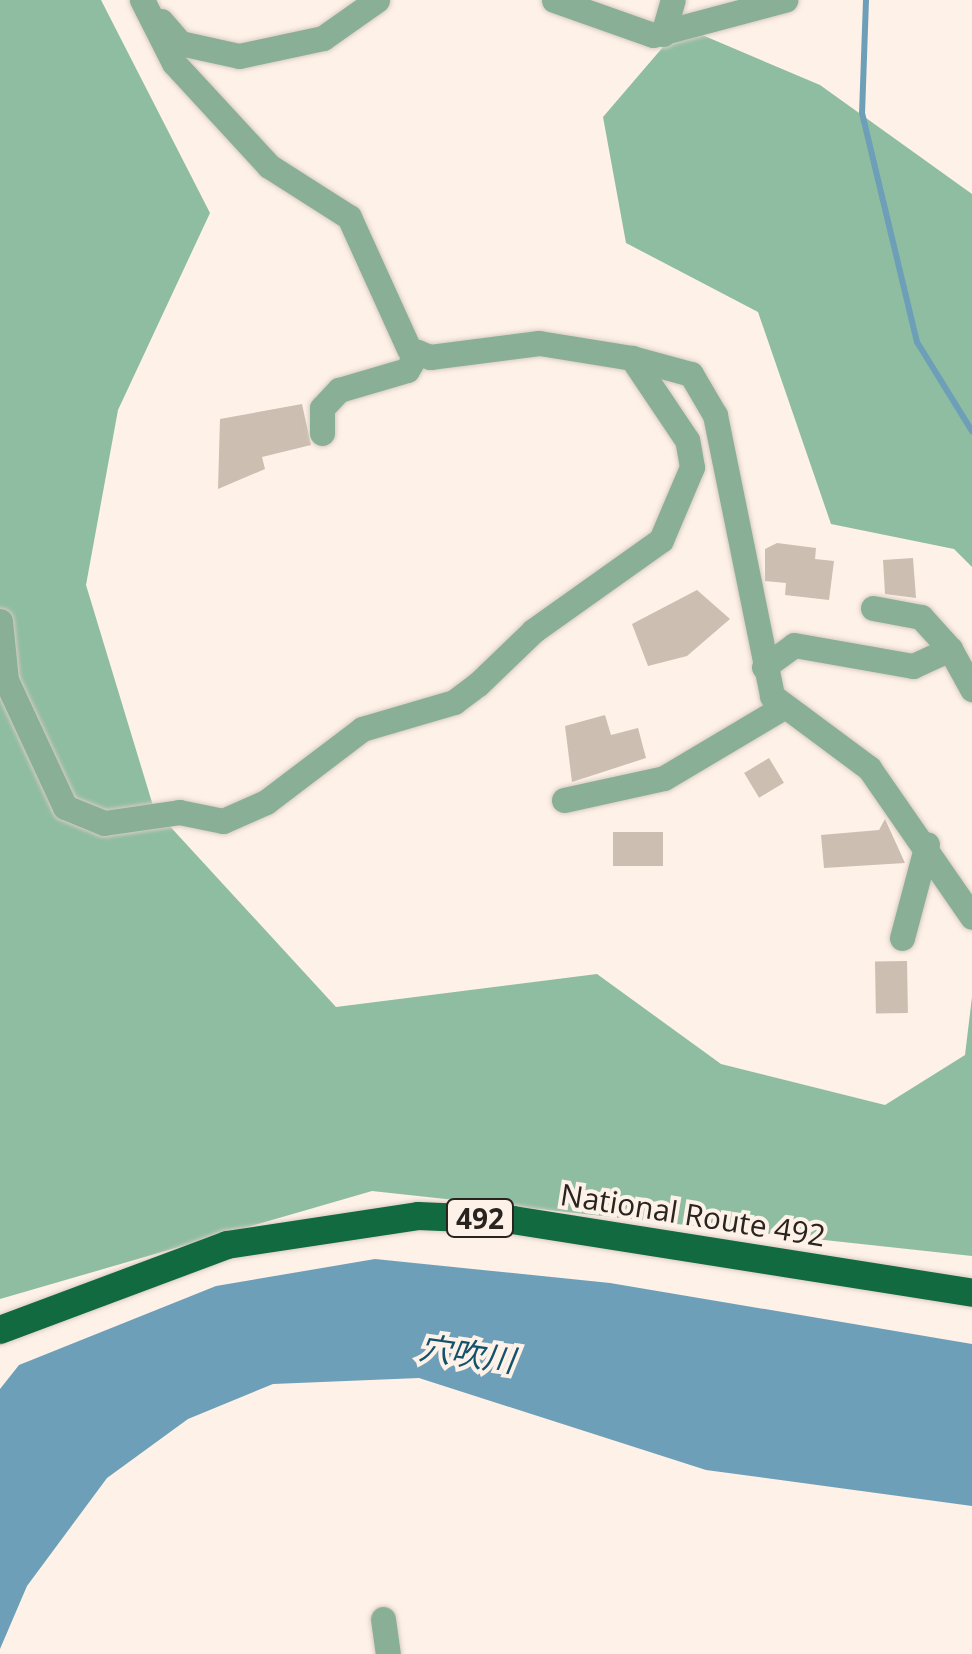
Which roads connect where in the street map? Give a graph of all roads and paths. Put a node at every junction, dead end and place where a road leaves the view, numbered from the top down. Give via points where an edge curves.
1 (142, 0) edge
2 (377, 0) edge
3 (554, 0) edge
4 (673, 0) edge
5 (785, 0) edge
6 (663, 34) junction
7 (418, 352) junction
8 (632, 358) junction
9 (322, 433) dead end
10 (873, 608) dead end
11 (0, 621) edge
12 (950, 649) junction
13 (764, 667) junction
14 (972, 689) edge
15 (782, 708) junction
16 (564, 800) dead end
17 (927, 844) junction
18 (972, 917) edge
19 (902, 938) dead end
20 (972, 1293) edge
21 (0, 1330) edge
22 (383, 1619) dead end
23 (388, 1654) edge

1 - 2 street via 180,43 239,56 323,38
1 - 7 street via 174,63 270,166 349,217 392,317
3 - 6 street
4 - 6 street
5 - 6 street
7 - 8 street via 539,343
7 - 9 street via 407,370 339,390 322,408
8 - 11 street via 687,440 692,467 661,540 533,631 454,702 362,730 266,802 223,821 179,812 104,823 66,808 6,680
8 - 13 street via 690,374 710,402
10 - 12 street via 922,617
12 - 13 street via 913,666 794,645
12 - 14 street
13 - 15 street
15 - 16 street via 664,778
15 - 17 street via 869,768
17 - 18 street
17 - 19 street
20 - 21 highway, National Route 492 / 492 via 514,1220 418,1216 228,1245
22 - 23 street

